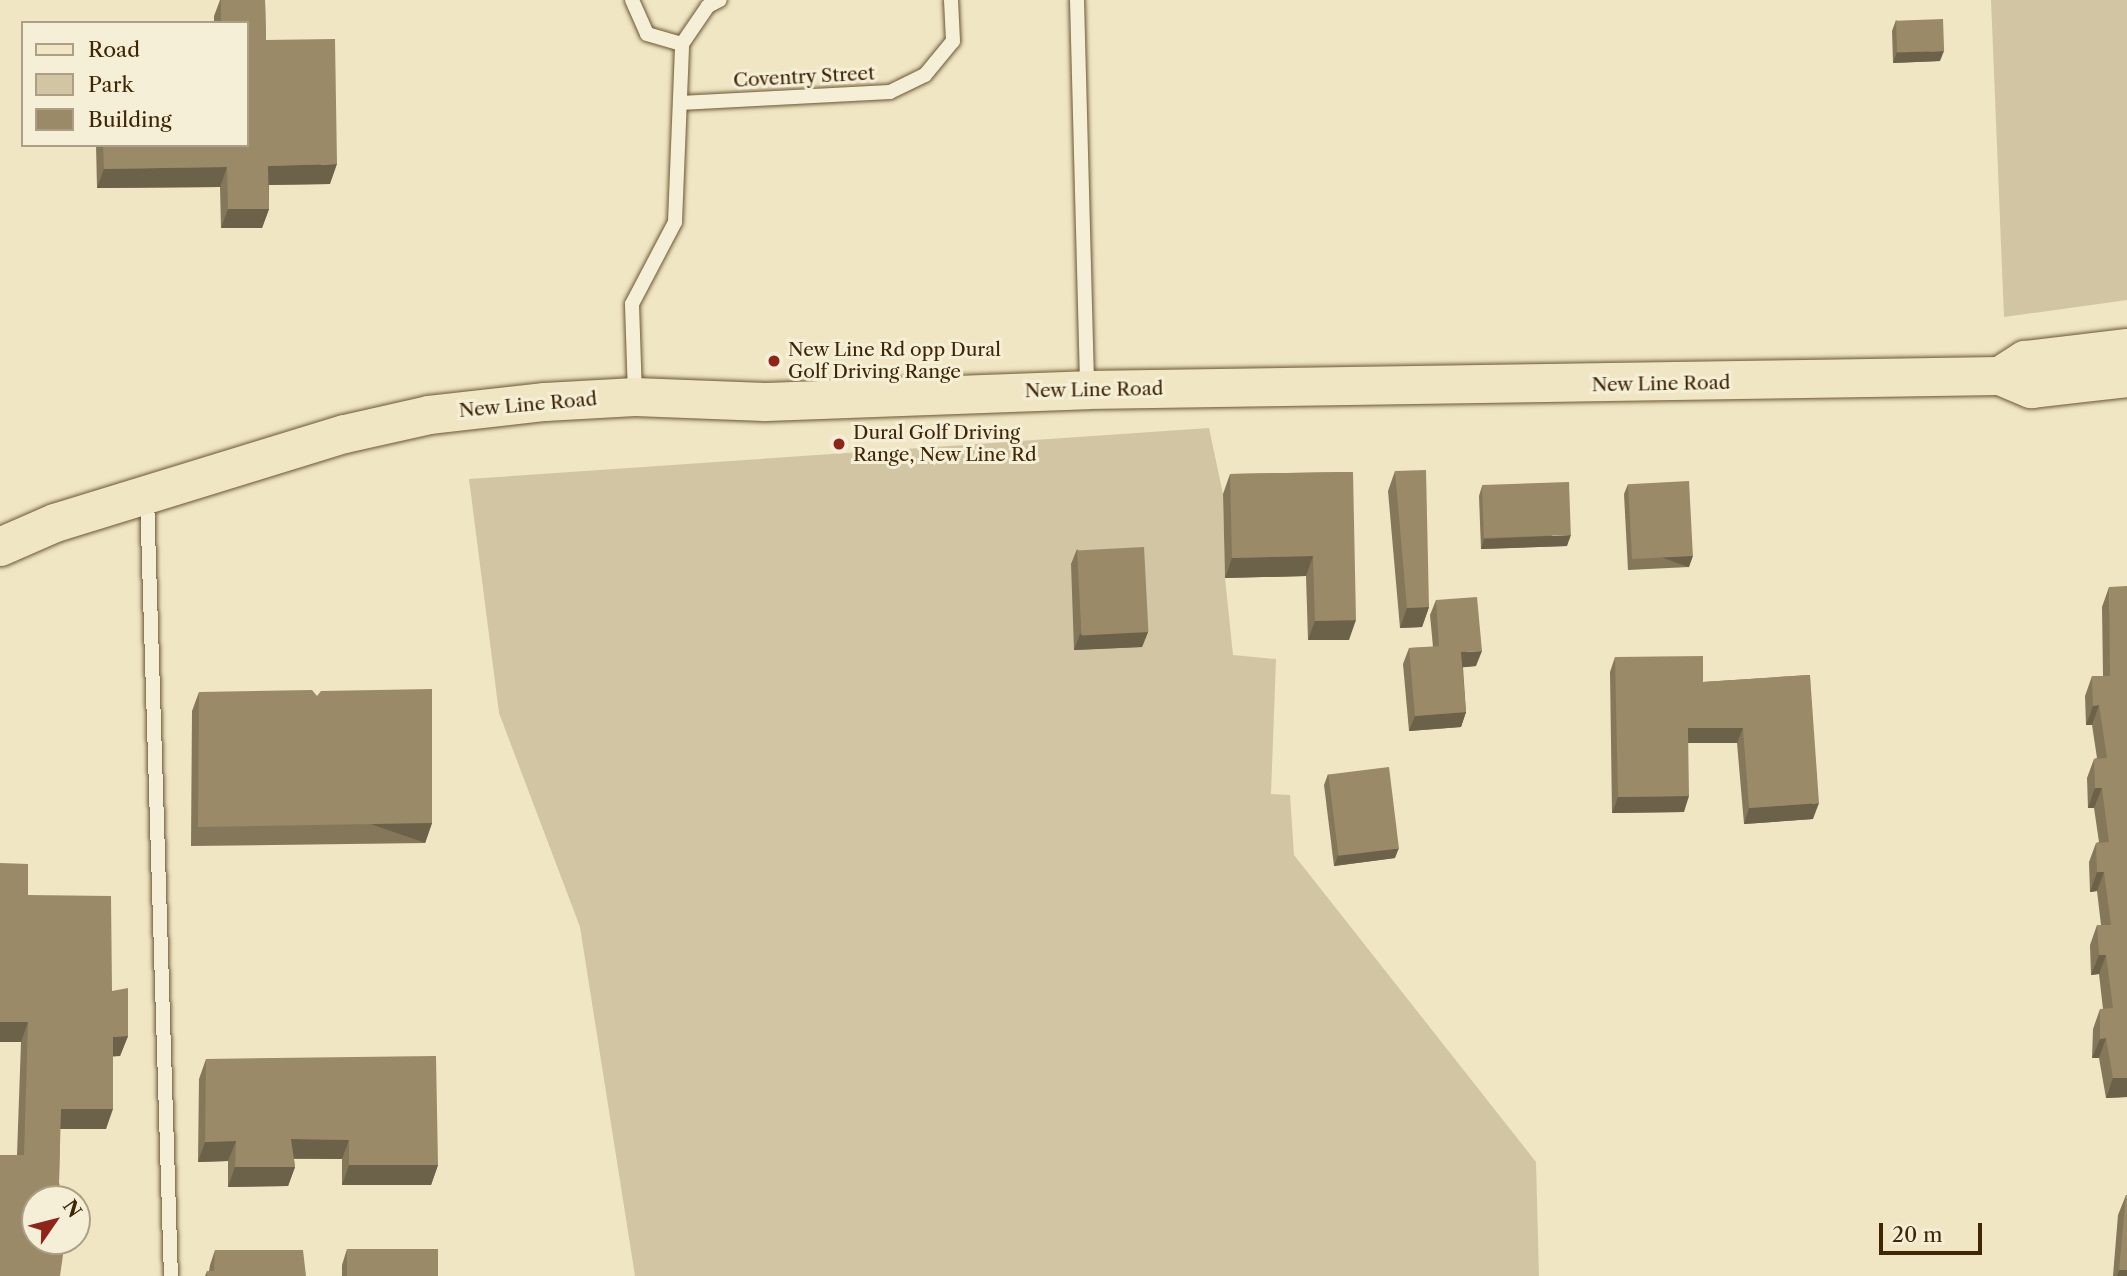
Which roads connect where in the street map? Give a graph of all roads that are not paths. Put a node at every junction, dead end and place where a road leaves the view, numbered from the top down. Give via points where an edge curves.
1 (632, 0) edge
2 (720, 0) edge
3 (951, 0) edge
4 (1077, 0) edge
5 (682, 44) junction
6 (680, 103) junction
7 (2127, 348) edge
8 (2000, 376) junction
9 (2127, 378) edge
10 (1087, 390) junction
11 (635, 397) junction
12 (147, 495) junction
13 (0, 547) edge
14 (171, 1276) edge

1 - 5 lane via 647,34
2 - 5 lane via 708,6
3 - 6 lane, Coventry Street via 953,41 925,75 890,92
4 - 10 lane
5 - 6 lane
6 - 11 lane via 675,222 632,304
7 - 8 main road, New Line Road via 2025,360
8 - 9 main road, New Line Road via 2031,389
8 - 10 main road, New Line Road
10 - 11 main road, New Line Road via 765,402
11 - 12 main road, New Line Road via 429,415 270,455
12 - 13 main road, New Line Road via 55,523
12 - 14 lane

